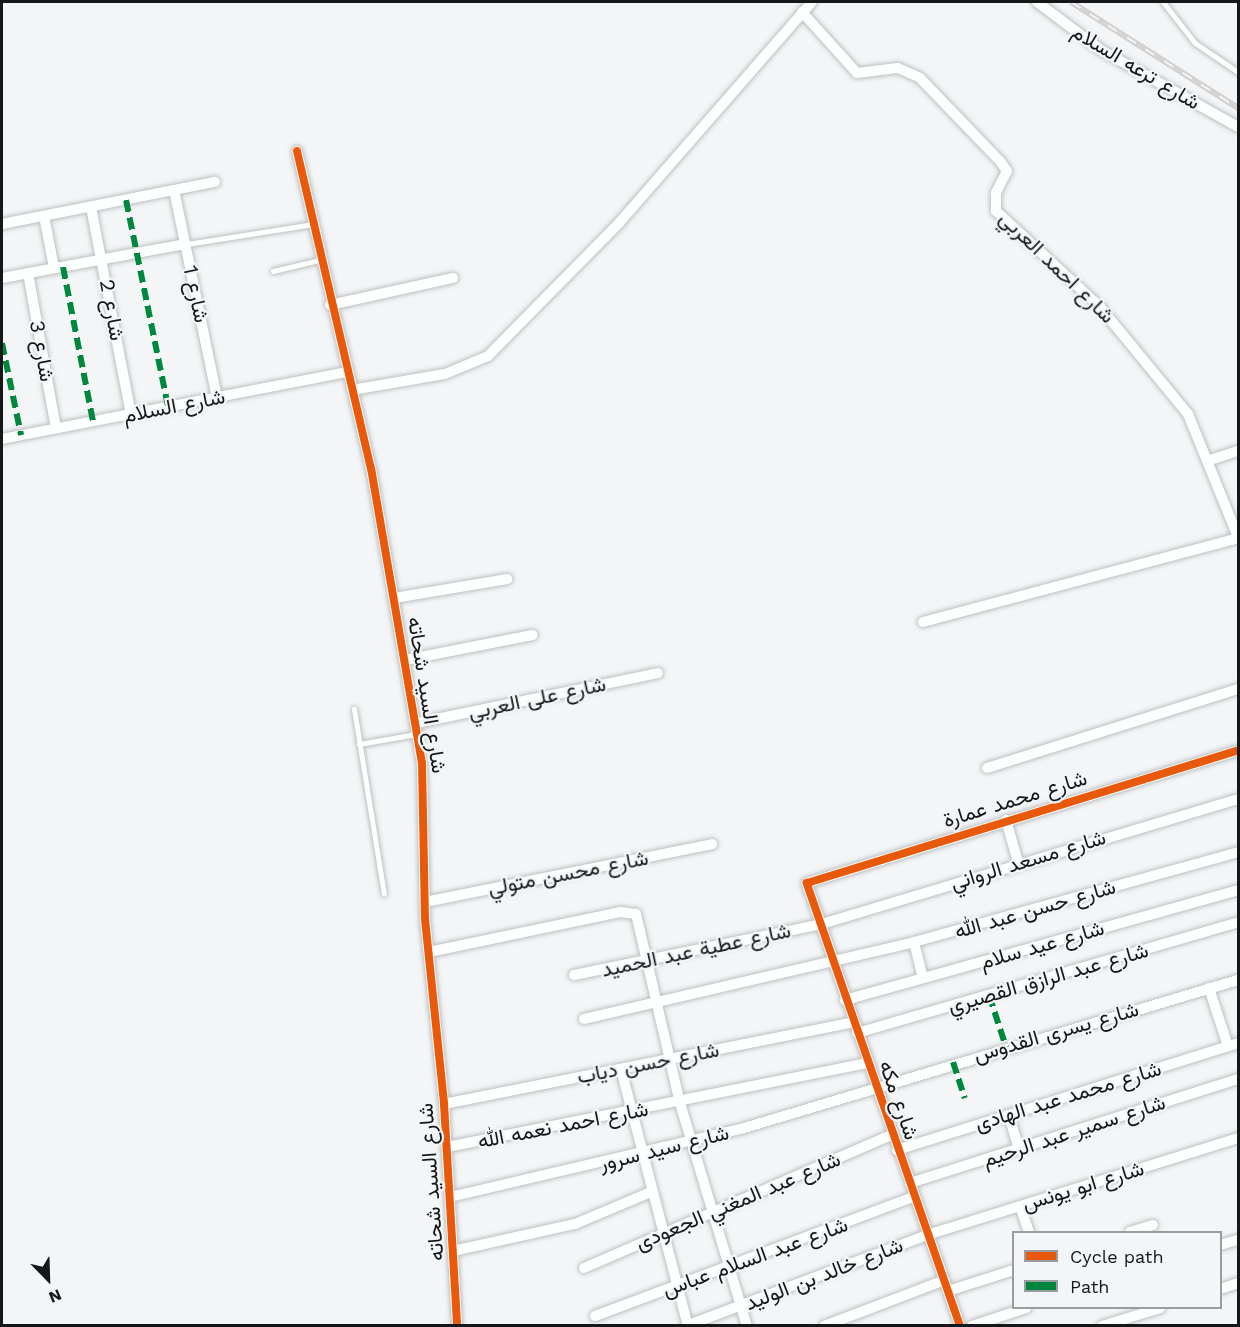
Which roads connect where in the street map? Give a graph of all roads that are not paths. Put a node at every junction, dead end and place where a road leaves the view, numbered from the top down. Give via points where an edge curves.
1 (812, 2) edge
2 (1037, 2) edge
3 (1163, 2) edge
4 (802, 12) junction
5 (1239, 72) edge
6 (1239, 127) edge
7 (297, 151) dead end
8 (215, 182) dead end
9 (174, 190) junction
10 (91, 207) junction
11 (44, 216) junction
12 (313, 224) junction
13 (2, 225) edge
14 (186, 244) junction
15 (102, 259) junction
16 (319, 260) junction
17 (54, 268) junction
18 (273, 271) dead end
19 (28, 273) junction
20 (2, 276) edge
21 (453, 278) dead end
22 (330, 305) junction
23 (347, 372) junction
24 (352, 390) junction
25 (217, 398) junction
26 (131, 414) junction
27 (56, 428) junction
28 (2, 439) edge
29 (1239, 451) edge
30 (1210, 460) junction
31 (1239, 537) edge
32 (507, 579) dead end
33 (394, 598) junction
34 (923, 622) dead end
35 (533, 635) dead end
36 (405, 660) junction
37 (658, 673) dead end
38 (1239, 689) edge
39 (354, 709) dead end
40 (417, 728) junction
41 (359, 744) junction
42 (1239, 750) edge
43 (987, 768) dead end
44 (1239, 799) edge
45 (1006, 820) junction
46 (712, 844) dead end
47 (1239, 852) edge
48 (1018, 862) junction
49 (807, 886) joint
50 (1239, 890) edge
51 (384, 894) dead end
52 (425, 902) junction
53 (1239, 922) edge
54 (818, 925) junction
55 (914, 942) junction
56 (429, 952) junction
57 (649, 960) junction
58 (832, 963) junction
59 (574, 975) dead end
60 (923, 978) junction
61 (1239, 980) edge
62 (1209, 988) junction
63 (845, 1000) junction
64 (656, 1003) junction
65 (584, 1019) dead end
66 (853, 1022) junction
67 (857, 1033) junction
68 (1233, 1044) edge
69 (668, 1059) junction
70 (867, 1063) junction
71 (621, 1069) junction
72 (1239, 1079) edge
73 (875, 1086) junction
74 (680, 1103) junction
75 (444, 1104) junction
76 (631, 1113) junction
77 (1009, 1115) junction
78 (892, 1135) junction
79 (1239, 1138) edge
80 (692, 1142) junction
81 (447, 1147) junction
82 (1018, 1149) junction
83 (897, 1150) junction
84 (642, 1155) junction
85 (910, 1183) junction
86 (651, 1192) junction
87 (450, 1197) junction
88 (914, 1197) junction
89 (1020, 1206) junction
90 (712, 1212) junction
91 (1153, 1225) dead end
92 (1028, 1231) edge
93 (1136, 1231) edge
94 (662, 1234) junction
95 (927, 1235) junction
96 (1239, 1240) edge
97 (1222, 1245) edge
98 (453, 1251) junction
99 (728, 1266) junction
100 (584, 1268) dead end
101 (1012, 1270) edge
102 (1239, 1283) edge
103 (676, 1286) junction
104 (947, 1286) junction
105 (1222, 1288) edge
106 (741, 1305) junction
107 (1023, 1309) edge
108 (1157, 1309) edge
109 (595, 1316) dead end
110 (687, 1325) edge
111 (457, 1326) edge
112 (747, 1326) edge
113 (824, 1326) edge
114 (960, 1326) edge
115 (972, 1326) edge
116 (1102, 1326) edge

1 - 4 street
2 - 6 street, شارع ترعه السلام via 1101,50
3 - 5 lane via 1195,43
4 - 24 street via 619,223 488,356 445,374
4 - 30 street, شارع احمد العربي via 857,73 898,68 920,78 1000,161 1007,171 994,202 996,211 1121,331 1188,414
7 - 12 street, شارع السيد شحاته
8 - 9 street
9 - 10 street
9 - 14 street, شارع 1
10 - 11 street
10 - 15 street, شارع 2
11 - 13 street
11 - 17 street
12 - 14 lane
12 - 16 street, شارع السيد شحاته
14 - 15 street
14 - 25 street, شارع 1
15 - 17 street
15 - 26 street, شارع 2
16 - 18 lane
16 - 22 street, شارع السيد شحاته
17 - 19 street
19 - 20 street
19 - 27 street, شارع 3
21 - 22 street
22 - 23 street, شارع السيد شحاته
23 - 24 street, شارع السيد شحاته
23 - 25 street, شارع السلام
24 - 33 street, شارع السيد شحاته
25 - 26 street, شارع السلام
26 - 27 street, شارع السلام
27 - 28 street, شارع السلام
29 - 30 street
30 - 31 street, شارع احمد العربي
31 - 34 street
32 - 33 street
33 - 36 street, شارع السيد شحاته
35 - 36 street
36 - 40 street, شارع السيد شحاته
37 - 40 street, شارع على العربي
38 - 43 street
39 - 41 lane
40 - 41 lane
40 - 52 street, شارع السيد شحاته
41 - 51 lane
42 - 45 street, شارع محمد عمارة
44 - 48 street, شارع مسعد الرواني
45 - 48 street
45 - 49 street, شارع محمد عمارة via 810,879
46 - 52 street, شارع محسن متولي
47 - 55 street, شارع حسن عبد الله
48 - 54 street, شارع مسعد الرواني
49 - 54 street, شارع مكه
50 - 60 street, شارع عيد سلام
52 - 56 street, شارع السيد شحاته
53 - 67 street, شارع عبد الرازق القصيري
54 - 57 street, شارع عطية عبد الحميد
54 - 58 street, شارع مكه
55 - 58 street, شارع حسن عبد الله
55 - 60 street
56 - 57 street via 620,912 640,921
56 - 75 street, شارع السيد شحاته
57 - 59 street, شارع عطية عبد الحميد
57 - 64 street
58 - 63 street, شارع مكه
58 - 64 street, شارع حسن عبد الله
60 - 63 street, شارع عيد سلام
61 - 62 street, شارع يسرى القدوس
62 - 68 street
62 - 73 street, شارع يسرى القدوس
63 - 66 street, شارع مكه
64 - 65 street, شارع حسن عبد الله
64 - 69 street
66 - 67 street, شارع مكه
66 - 69 street, شارع حسن دياب
67 - 70 street, شارع مكه
68 - 77 street, شارع محمد عبد الهادى
69 - 71 street, شارع حسن دياب
69 - 74 street
70 - 73 street, شارع مكه
70 - 74 street, شارع احمد نعمه الله
71 - 75 street, شارع حسن دياب
71 - 76 street
72 - 82 street, شارع سمير عبد الرحيم
73 - 78 street, شارع مكه
73 - 80 street, شارع سيد سرور
74 - 76 street, شارع احمد نعمه الله
74 - 80 street
75 - 81 street, شارع السيد شحاته
76 - 81 street, شارع احمد نعمه الله
76 - 84 street
77 - 82 street
77 - 83 street, شارع محمد عبد الهادى
78 - 83 street, شارع مكه
78 - 90 street, شارع عبد المغني الجعودى
79 - 89 street, شارع ابو يونس
80 - 84 street, شارع سيد سرور
80 - 90 street
81 - 87 street, شارع السيد شحاته
82 - 85 street, شارع سمير عبد الرحيم
83 - 85 street, شارع مكه
84 - 86 street
84 - 87 street, شارع سيد سرور
85 - 88 street, شارع مكه
86 - 94 street
86 - 98 street via 575,1224
87 - 98 street, شارع السيد شحاته
88 - 95 street, شارع مكه
88 - 99 street, شارع عبد السلام عباس
89 - 92 street
89 - 95 street, شارع ابو يونس
90 - 94 street, شارع عبد المغني الجعودى
90 - 99 street
91 - 93 street
94 - 100 street, شارع عبد المغني الجعودى
94 - 103 street
95 - 104 street, شارع مكه
95 - 106 street, شارع خالد بن الوليد
96 - 97 street
98 - 111 street, شارع السيد شحاته
99 - 103 street, شارع عبد السلام عباس
99 - 106 street
101 - 104 street
102 - 105 street
103 - 109 street, شارع عبد السلام عباس
103 - 110 street
104 - 113 street
104 - 114 street, شارع مكه
106 - 110 street, شارع خالد بن الوليد
106 - 112 street
107 - 115 street
108 - 116 street

